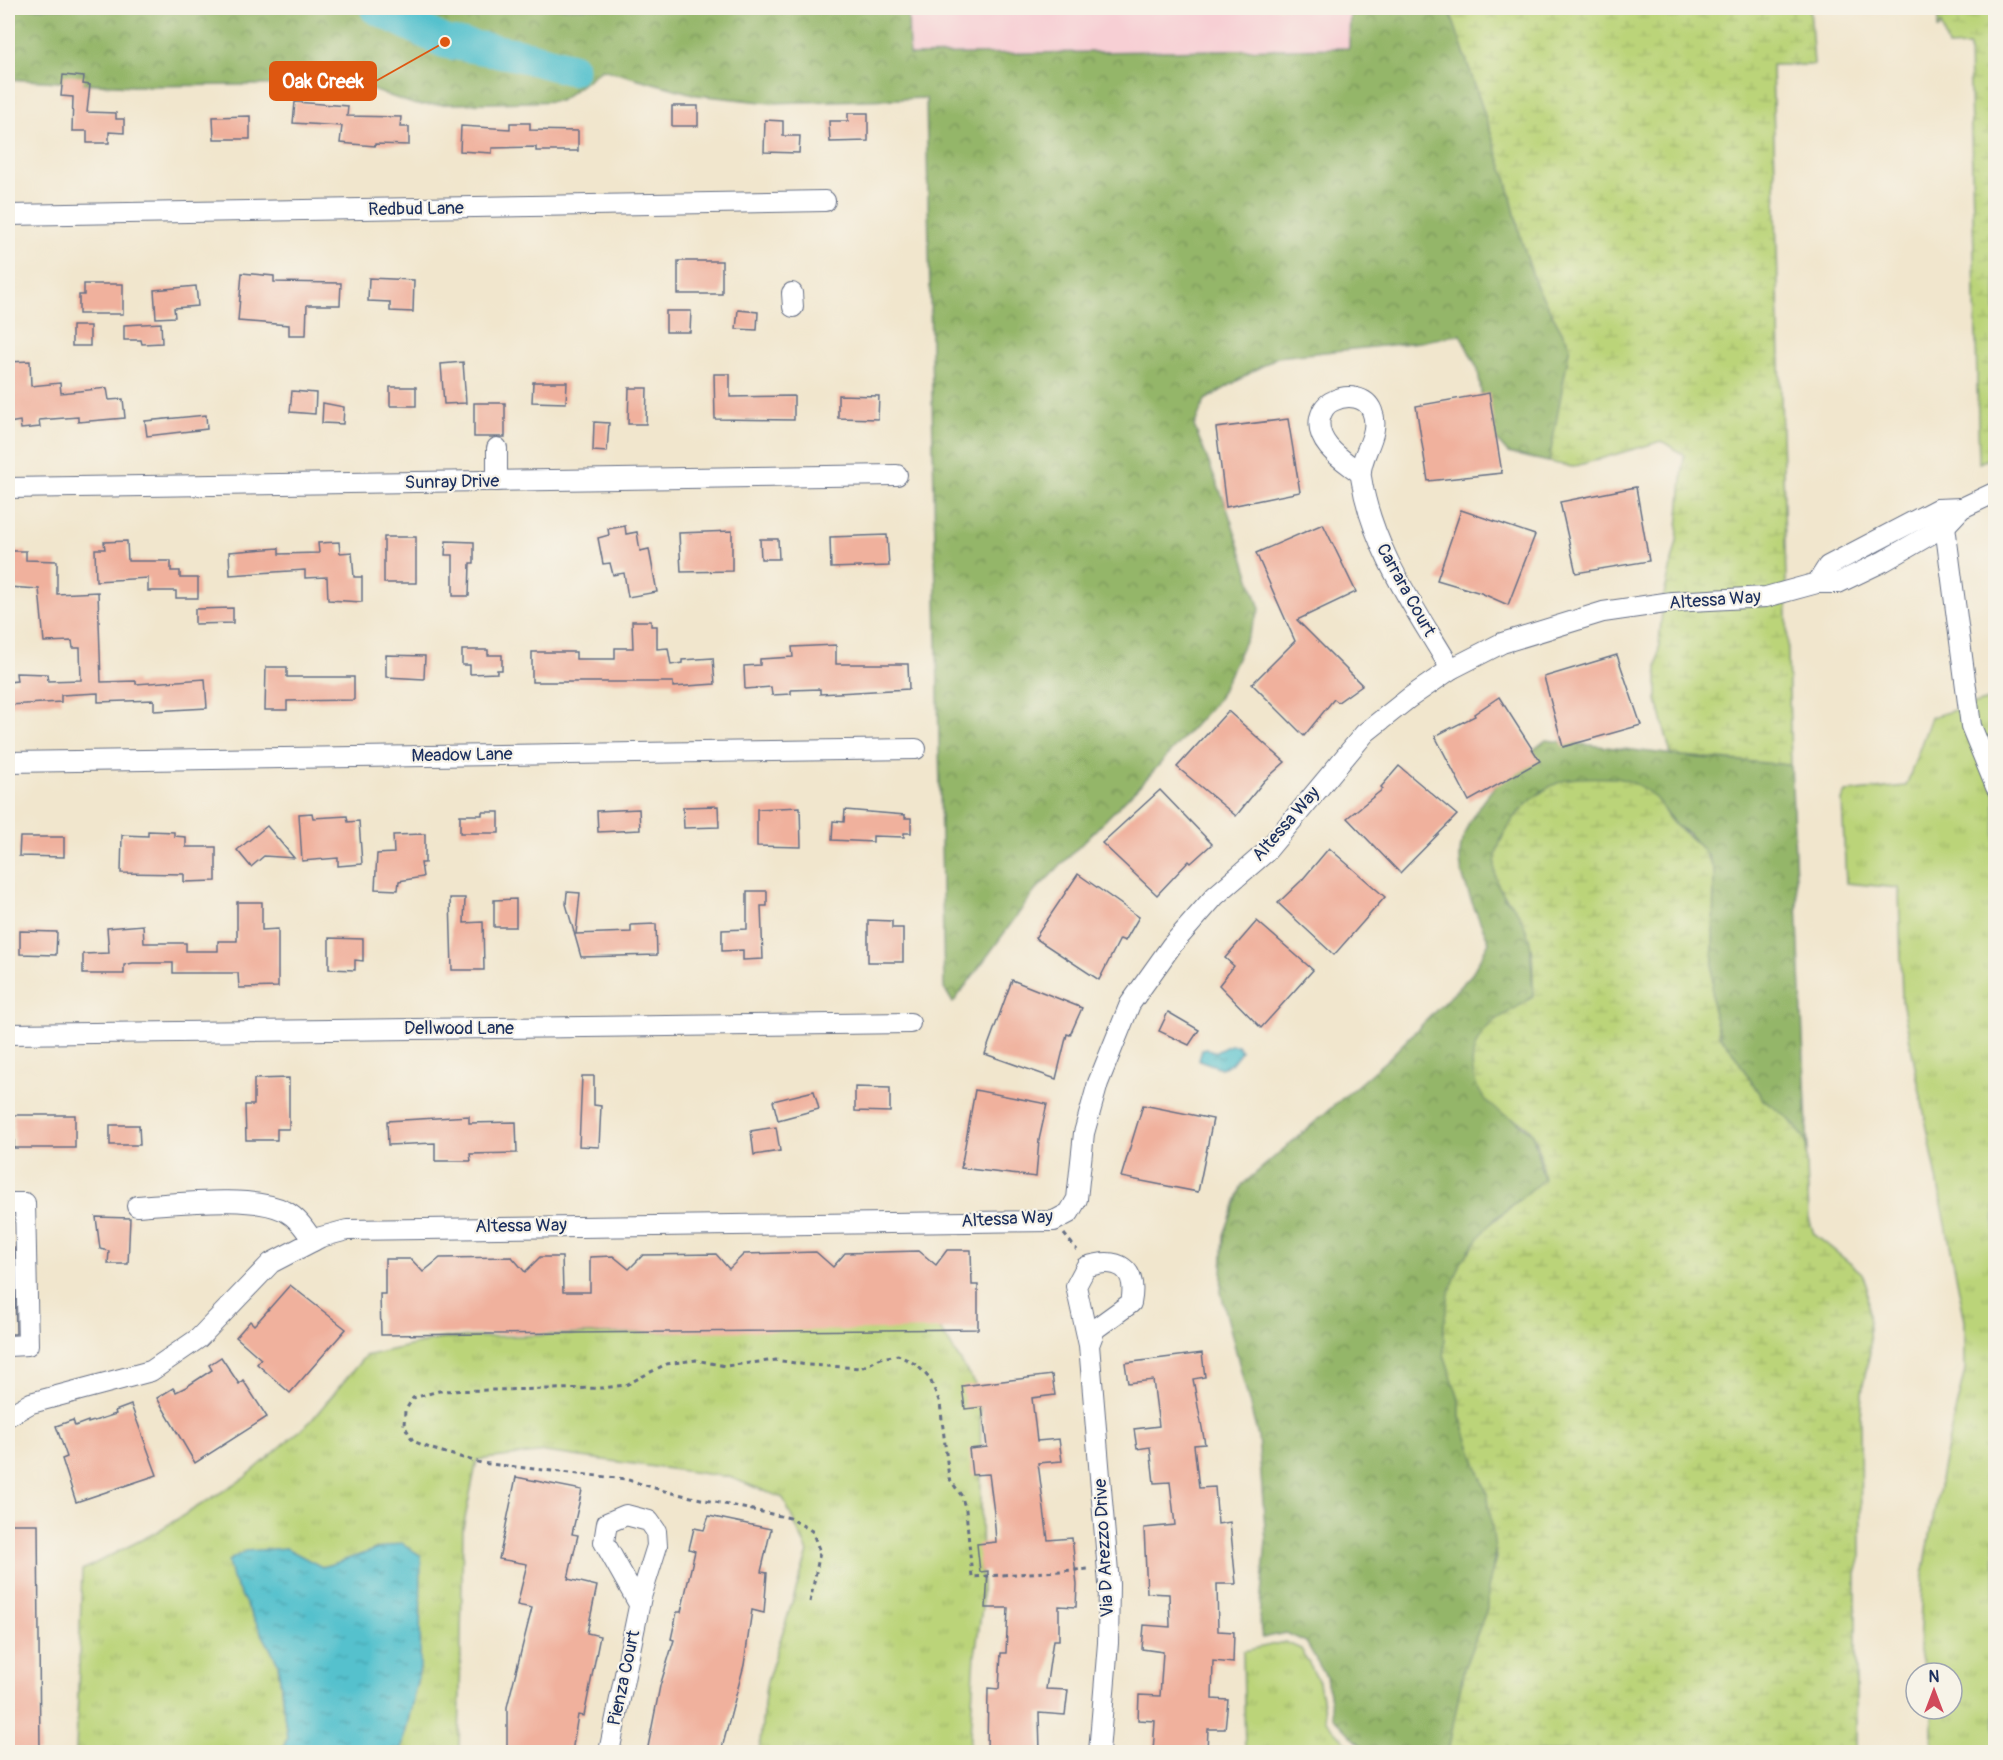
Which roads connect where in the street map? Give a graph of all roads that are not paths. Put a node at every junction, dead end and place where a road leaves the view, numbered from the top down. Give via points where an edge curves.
1 (825, 201) dead end
2 (8, 215) edge
3 (497, 448) dead end
4 (1360, 473) dead end
5 (897, 475) dead end
6 (497, 481) junction
7 (8, 488) edge
8 (1995, 492) edge
9 (1962, 508) junction
10 (1945, 526) junction
11 (1817, 583) junction
12 (1451, 669) junction
13 (916, 748) dead end
14 (8, 762) edge
15 (1995, 787) edge
16 (910, 1023) dead end
17 (8, 1034) edge
18 (8, 1203) edge
19 (137, 1206) dead end
20 (313, 1241) junction
21 (1089, 1344) junction
22 (8, 1346) edge
23 (8, 1416) edge
24 (639, 1604) dead end
25 (609, 1752) edge
26 (1099, 1752) edge

1 - 2 street, Redbud Lane
3 - 6 street
4 - 12 street, Carrara Court via 1366,507 1382,551
5 - 6 street, Sunray Drive
6 - 7 street, Sunray Drive
8 - 9 street, Altessa Way
9 - 10 street, Altessa Way
9 - 11 street, Altessa Way via 1937,509 1828,567
10 - 11 street, Altessa Way via 1838,583
10 - 15 street via 1971,726
11 - 12 street, Altessa Way via 1766,597 1672,602 1603,612 1502,643
12 - 20 street, Altessa Way via 1365,733 1265,853 1215,896 1166,953 1130,1005 1098,1083 1084,1133 1077,1199 1069,1213 1056,1219 378,1228 347,1230
13 - 14 street, Meadow Lane
16 - 17 street, Dellwood Lane
18 - 22 street via 24,1203 28,1346
19 - 20 street via 249,1202 284,1210 299,1221
20 - 23 street, Altessa Way via 272,1263 200,1338 151,1371 31,1403
21 - 21 street, Via D Arezzo Drive via 1095,1329 1131,1303 1134,1285 1126,1269 1111,1262 1089,1266 1076,1286
21 - 26 street, Via D Arezzo Drive via 1109,1568 1108,1643
24 - 25 street, Pienza Court

